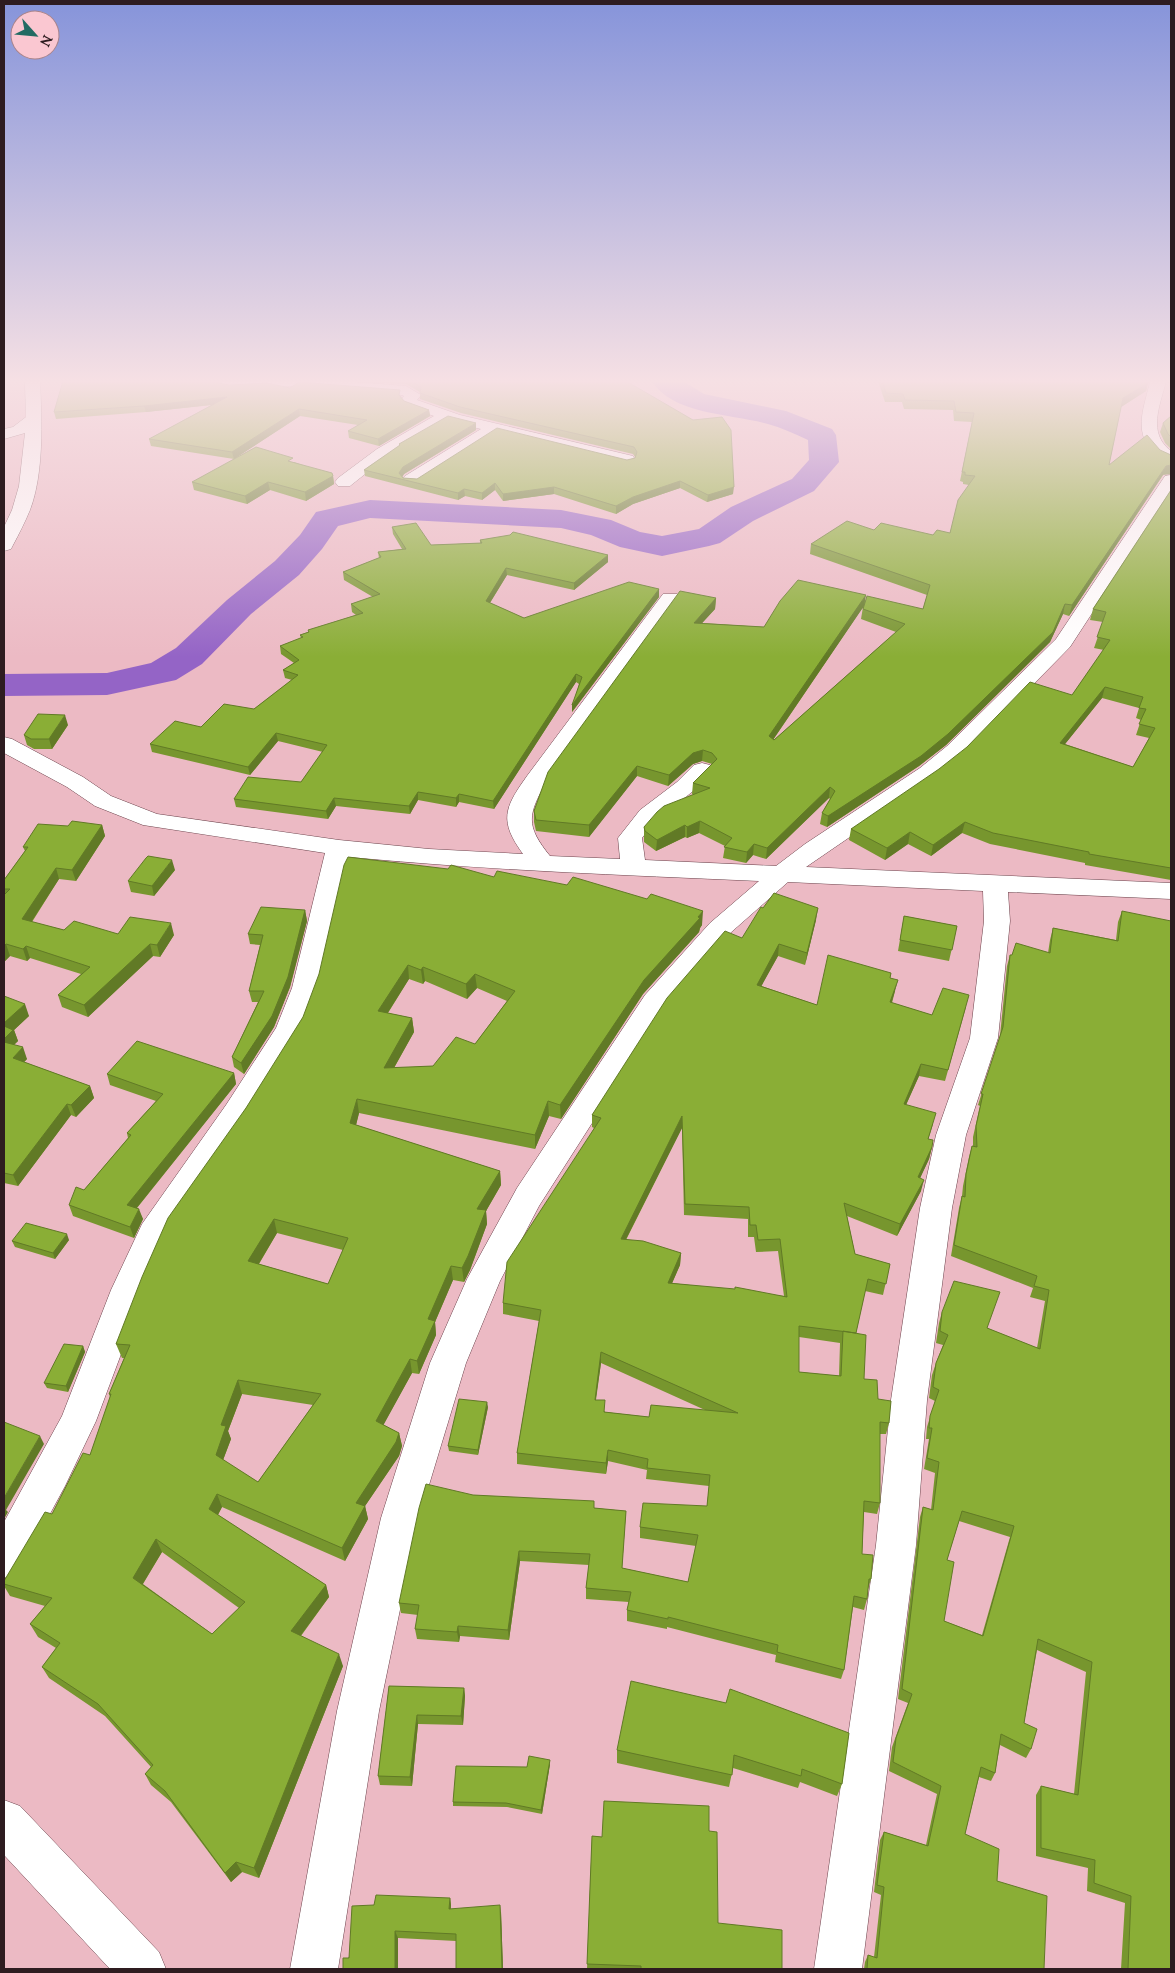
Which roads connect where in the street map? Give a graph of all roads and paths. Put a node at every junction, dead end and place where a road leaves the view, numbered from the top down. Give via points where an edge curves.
1 (29, 473) edge
2 (356, 473) edge
3 (422, 473) edge
4 (411, 480) edge
5 (1171, 480) edge
6 (344, 482) dead end
7 (4, 545) edge
8 (670, 598) dead end
9 (4, 744) edge
10 (702, 770) dead end
11 (339, 848) junction
12 (543, 864) junction
13 (634, 868) junction
14 (782, 874) junction
15 (995, 884) junction
16 (1171, 891) edge
17 (4, 1559) edge
18 (4, 1822) edge
19 (142, 1969) edge
20 (314, 1969) edge
21 (838, 1969) edge

1 - 7 street via 21,510
2 - 6 street
3 - 4 street
5 - 14 street via 1079,622 1051,655 955,751 928,773
8 - 12 street via 534,782 519,809 517,825
9 - 11 street via 75,782 103,802 152,820
10 - 13 street via 648,815 630,838
11 - 12 street
11 - 17 street via 306,988 290,1030 237,1113 158,1224 128,1290 78,1421
12 - 13 street
13 - 14 street
14 - 15 street
14 - 20 street via 719,929 655,1002 528,1197 480,1287 448,1362 400,1518 357,1721
15 - 16 street
15 - 21 street via 997,920 984,1038 951,1135 936,1208 908,1400 896,1546
18 - 19 street

